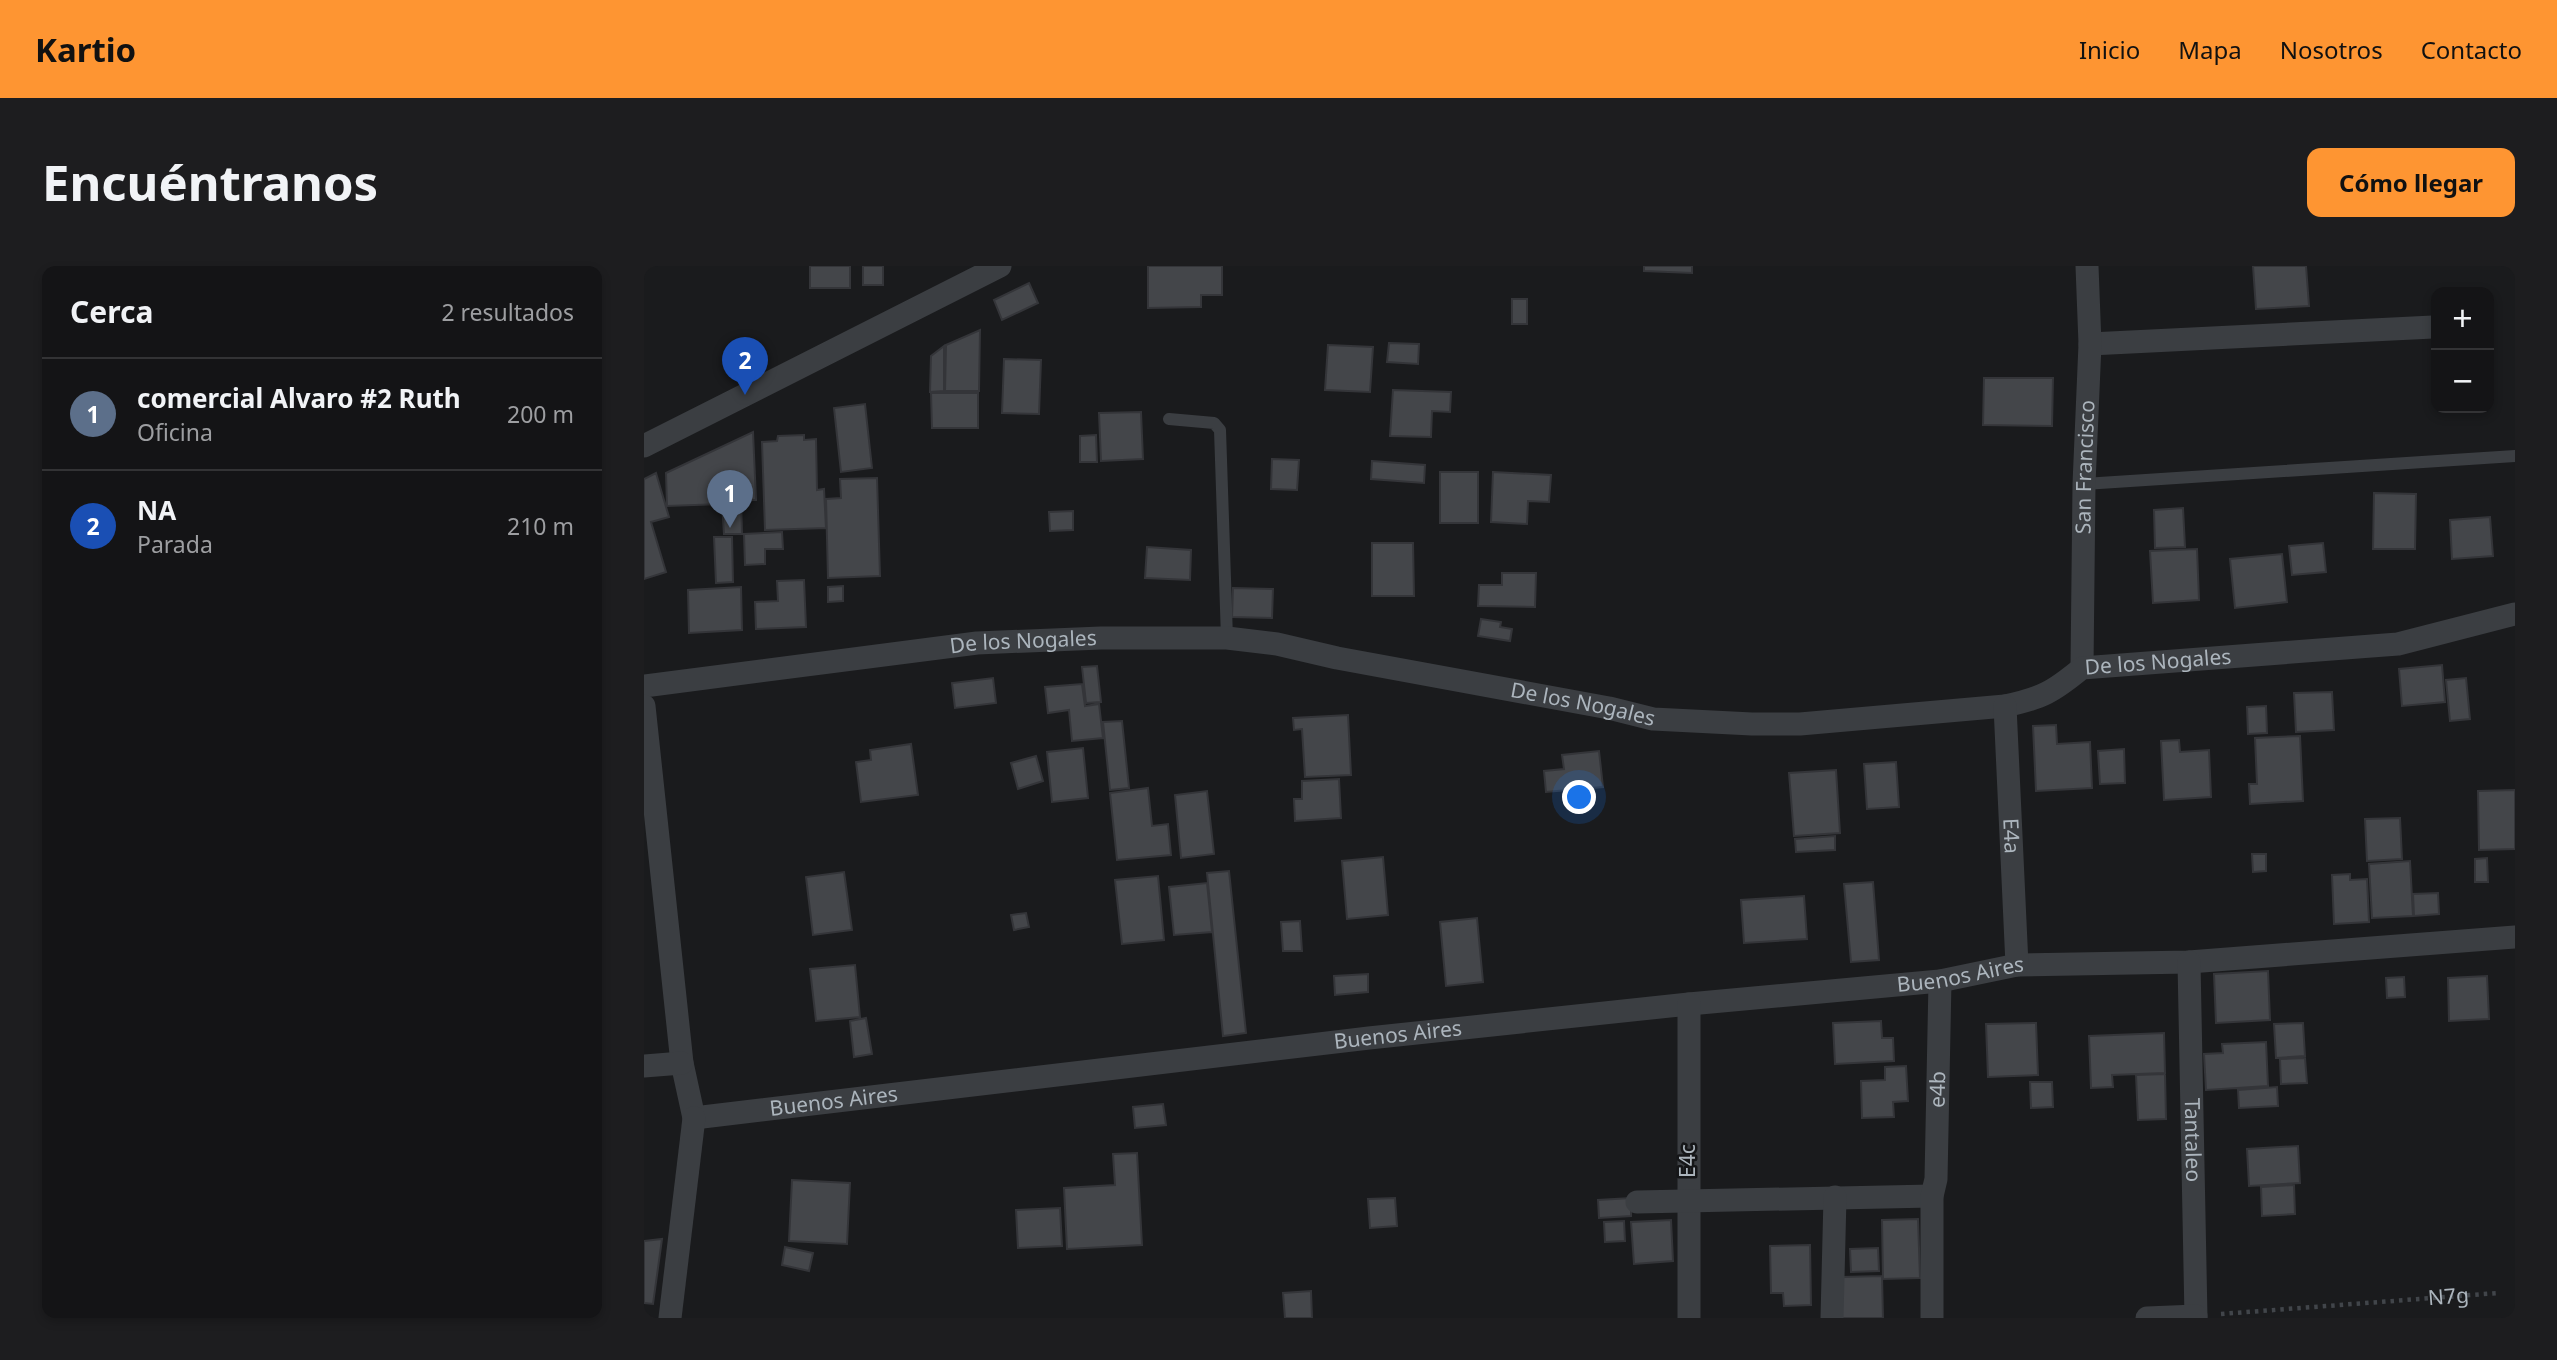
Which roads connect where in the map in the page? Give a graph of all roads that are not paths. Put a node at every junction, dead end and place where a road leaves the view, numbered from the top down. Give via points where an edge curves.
1 (1000, 266) edge
2 (2087, 266) edge
3 (2431, 327) edge
4 (2090, 344) junction
5 (1169, 419) dead end
6 (644, 446) edge
7 (2515, 456) edge
8 (2084, 484) junction
9 (2515, 614) edge
10 (1227, 638) junction
11 (2082, 668) junction
12 (644, 686) edge
13 (644, 706) edge
14 (2005, 706) junction
15 (2515, 937) edge
16 (2189, 962) junction
17 (2017, 965) junction
18 (1940, 981) junction
19 (1689, 1004) junction
20 (682, 1063) junction
21 (644, 1066) edge
22 (694, 1118) junction
23 (1932, 1196) junction
24 (1835, 1197) junction
25 (1688, 1200) junction
26 (1637, 1202) dead end
27 (2196, 1317) edge
28 (670, 1318) edge
29 (1689, 1318) edge
30 (1832, 1318) edge
31 (1932, 1318) edge
32 (2147, 1318) edge

1 - 6 street
2 - 4 street, San Francisco
3 - 4 street
4 - 8 street, San Francisco
5 - 10 lane via 1214,423 1220,430
7 - 8 lane
8 - 11 street, San Francisco
9 - 11 street, De los Nogales via 2398,644
10 - 12 street, De los Nogales via 978,643
10 - 14 street, De los Nogales via 1653,719 1800,724
11 - 14 street, De los Nogales via 2049,694
13 - 20 street
14 - 17 street, E4a
15 - 16 street, Buenos Aires
16 - 17 street, Buenos Aires
16 - 27 street, Tantaleo
17 - 18 street, Buenos Aires
18 - 19 street, Buenos Aires
18 - 23 street, e4b
19 - 22 street, Buenos Aires
19 - 25 street, E4c
20 - 21 street
20 - 22 street
22 - 28 street
23 - 24 street
23 - 31 street, e4b
24 - 25 street
24 - 30 street
25 - 26 street
25 - 29 street, E4c
27 - 32 street

